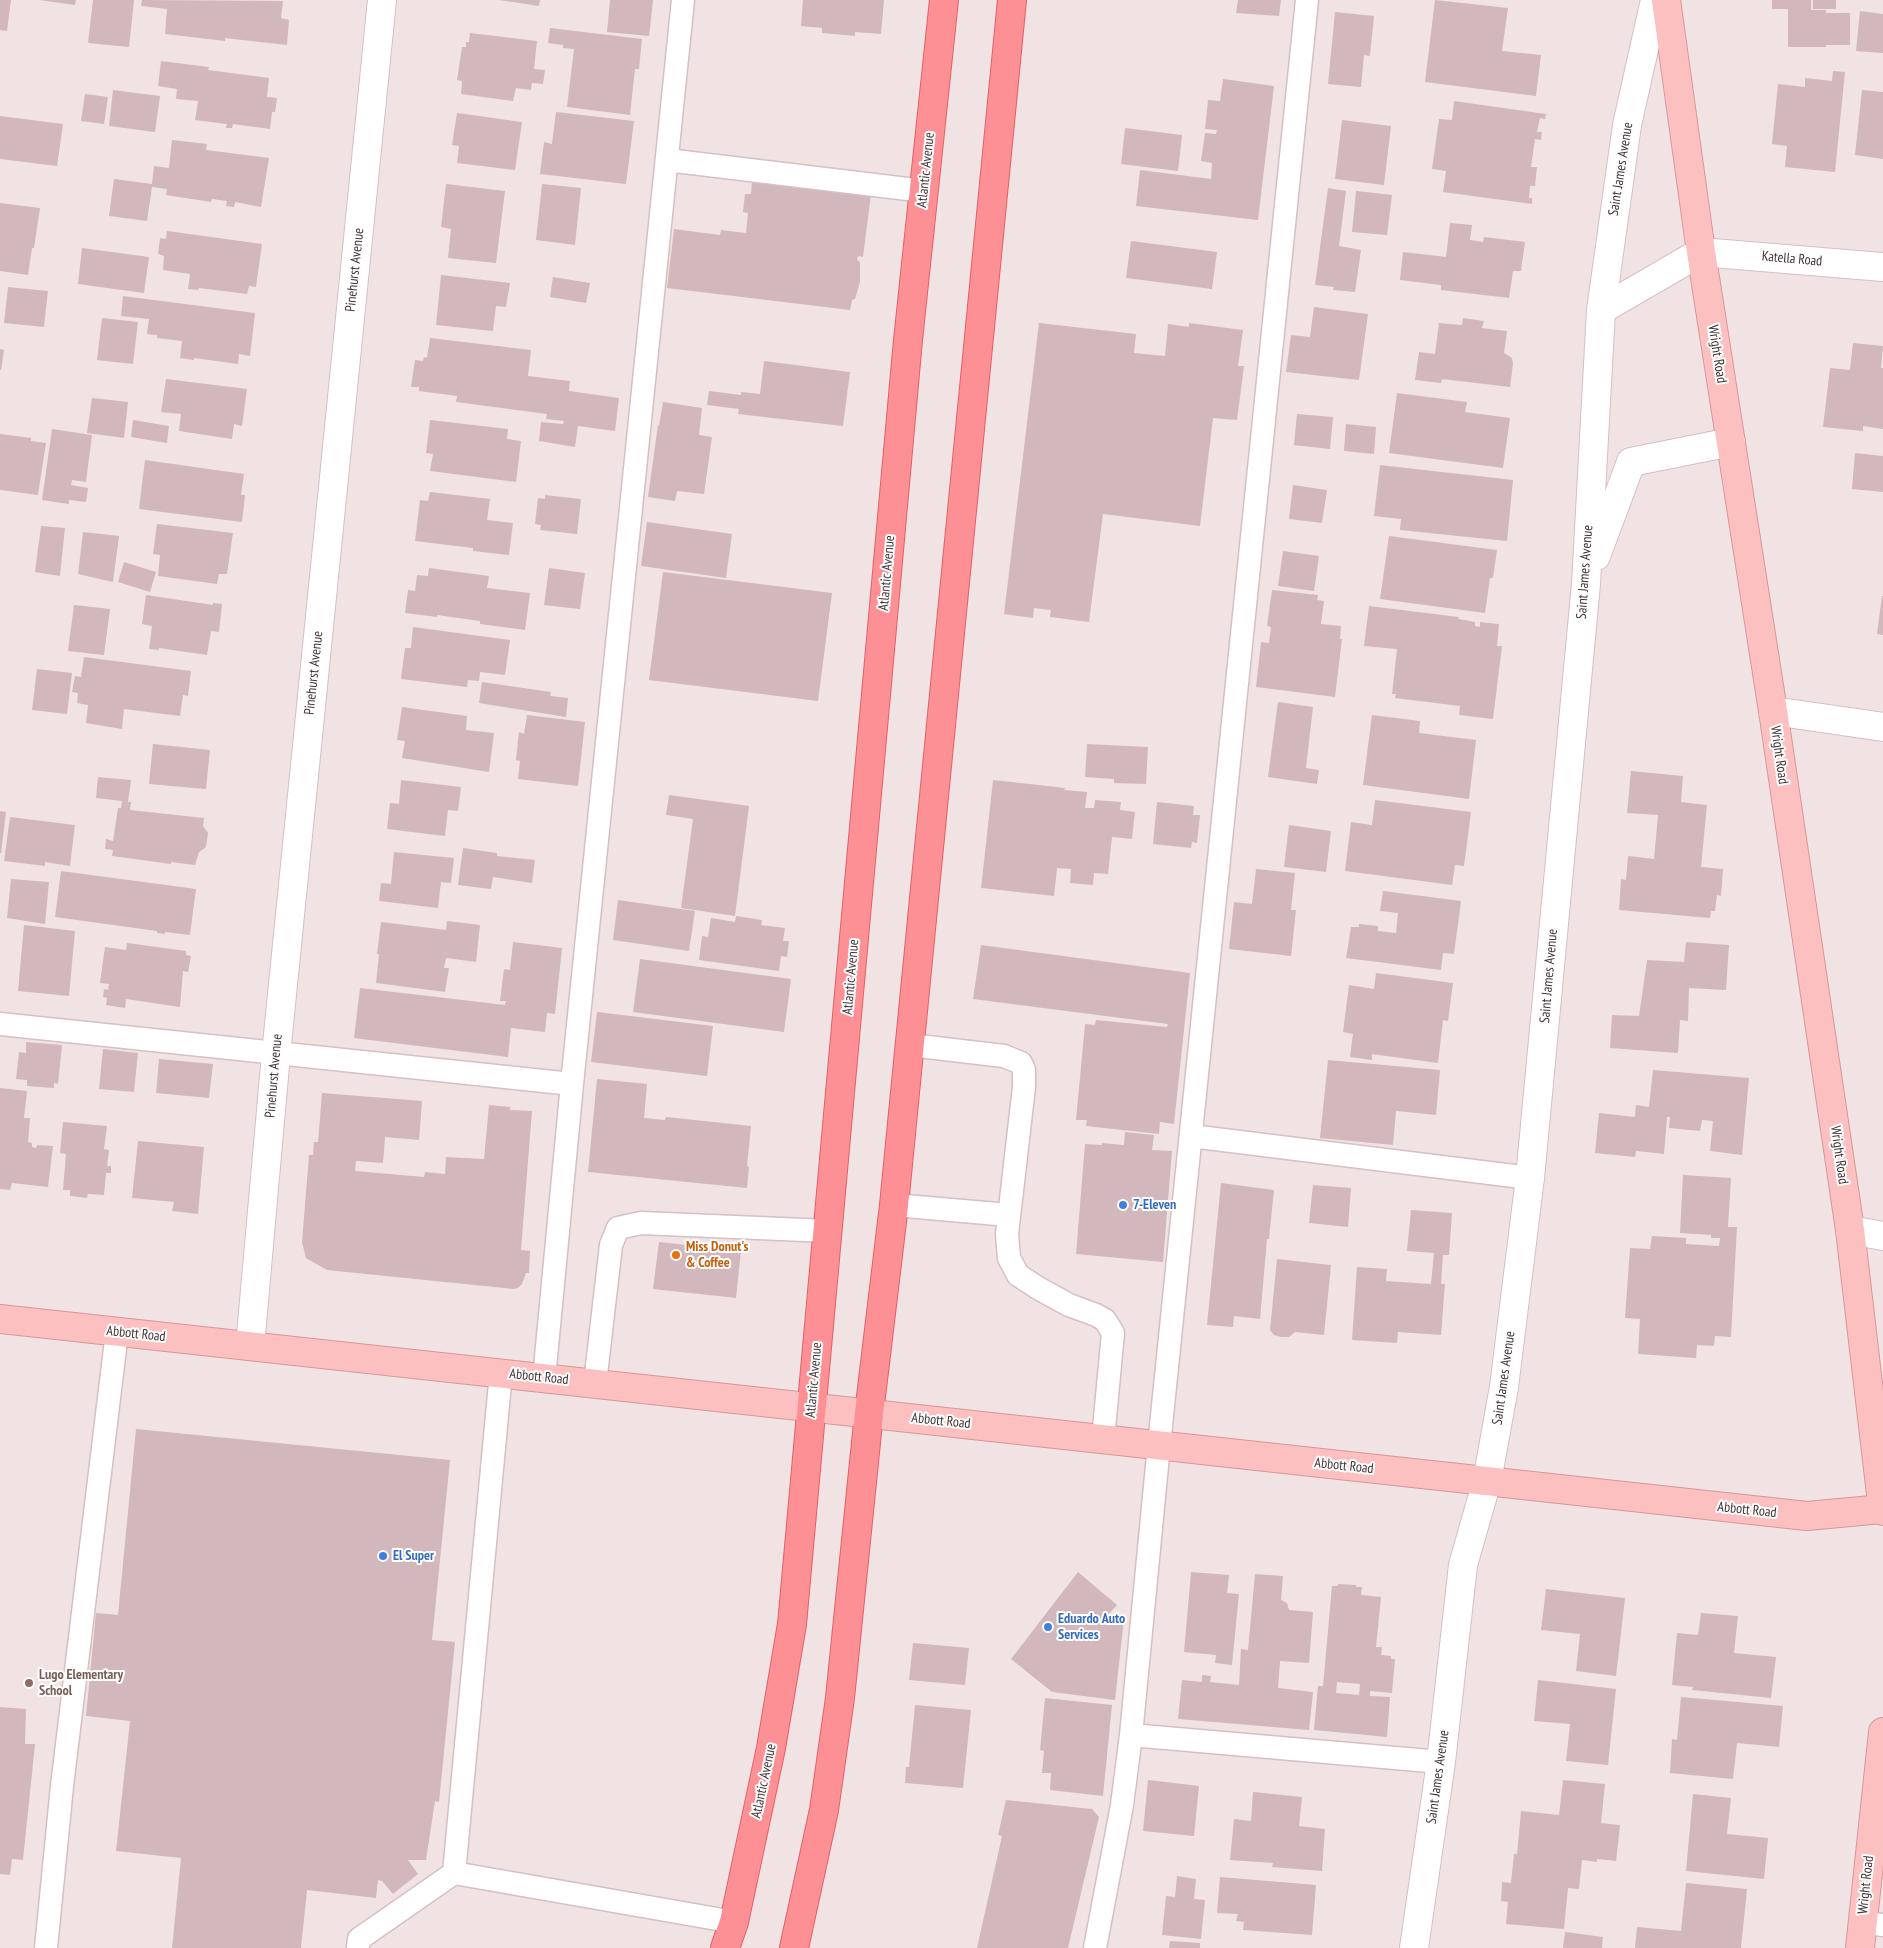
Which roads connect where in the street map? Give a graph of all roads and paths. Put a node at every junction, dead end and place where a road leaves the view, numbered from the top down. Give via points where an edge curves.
1 (382, 0) edge
2 (683, 0) edge
3 (944, 0) edge
4 (1012, 0) edge
5 (1307, 0) edge
6 (1655, 0) edge
7 (1666, 0) edge
8 (667, 160) junction
9 (924, 191) junction
10 (1701, 252) junction
11 (1883, 267) edge
12 (1601, 310) junction
13 (1731, 442) junction
14 (1586, 584) junction
15 (1773, 711) junction
16 (1883, 727) edge
17 (0, 1024) edge
18 (910, 1045) junction
19 (276, 1054) junction
20 (572, 1084) junction
21 (1192, 1136) junction
22 (1530, 1178) junction
23 (894, 1205) junction
24 (1009, 1215) junction
25 (1850, 1230) junction
26 (828, 1231) junction
27 (1883, 1236) edge
28 (0, 1319) edge
29 (117, 1332) junction
30 (250, 1346) junction
31 (501, 1373) junction
32 (544, 1378) junction
33 (595, 1383) junction
34 (812, 1407) junction
35 (869, 1413) junction
36 (1102, 1439) junction
37 (1159, 1445) junction
38 (1487, 1481) junction
39 (1883, 1510) edge
40 (1883, 1732) edge
41 (1131, 1735) junction
42 (1441, 1762) junction
43 (454, 1873) junction
44 (734, 1922) junction
45 (1868, 1932) edge
46 (46, 1948) edge
47 (358, 1948) edge
48 (725, 1948) edge
49 (794, 1948) edge
50 (1094, 1948) edge
51 (1414, 1948) edge

1 - 19 street, Pinehurst Avenue
2 - 8 lane
3 - 9 main road, Atlantic Avenue
4 - 18 main road
5 - 21 lane
6 - 12 street, Saint James Avenue via 1627,125
7 - 10 street, Wright Road
8 - 9 lane
8 - 20 lane
9 - 26 main road, Atlantic Avenue
10 - 11 street, Katella Road
10 - 12 street
10 - 13 street, Wright Road
12 - 14 street, Saint James Avenue
13 - 14 street via 1631,462
13 - 15 street, Wright Road
14 - 22 street, Saint James Avenue
15 - 16 street
15 - 25 street, Wright Road
17 - 19 lane
18 - 23 main road
18 - 24 lane via 1004,1056 1021,1063 1024,1087
19 - 20 lane
19 - 30 street, Pinehurst Avenue
20 - 32 lane
21 - 22 lane
21 - 37 lane
22 - 38 street, Saint James Avenue via 1501,1412
23 - 24 lane
23 - 35 main road
24 - 36 lane via 1009,1258 1018,1275 1069,1305 1105,1320 1114,1332
25 - 27 street
25 - 39 street, Wright Road
26 - 33 lane via 641,1223 618,1228 611,1245
26 - 34 main road, Atlantic Avenue
28 - 29 street, Abbott Road
29 - 30 street, Abbott Road
29 - 46 lane via 63,1776
30 - 31 street, Abbott Road
31 - 32 street, Abbott Road
31 - 43 lane
32 - 33 street, Abbott Road
33 - 34 street, Abbott Road
34 - 35 street, Abbott Road
34 - 44 main road, Atlantic Avenue via 792,1624 771,1748
35 - 36 street, Abbott Road
35 - 49 main road via 840,1698 827,1792
36 - 37 street, Abbott Road
37 - 38 street, Abbott Road
37 - 41 lane
38 - 39 street, Abbott Road via 1807,1516
38 - 42 street, Saint James Avenue via 1463,1565
40 - 45 street, Wright Road
41 - 42 lane
41 - 50 lane via 1122,1805
42 - 51 street, Saint James Avenue
43 - 44 lane
43 - 47 lane via 359,1939
44 - 48 main road, Atlantic Avenue

